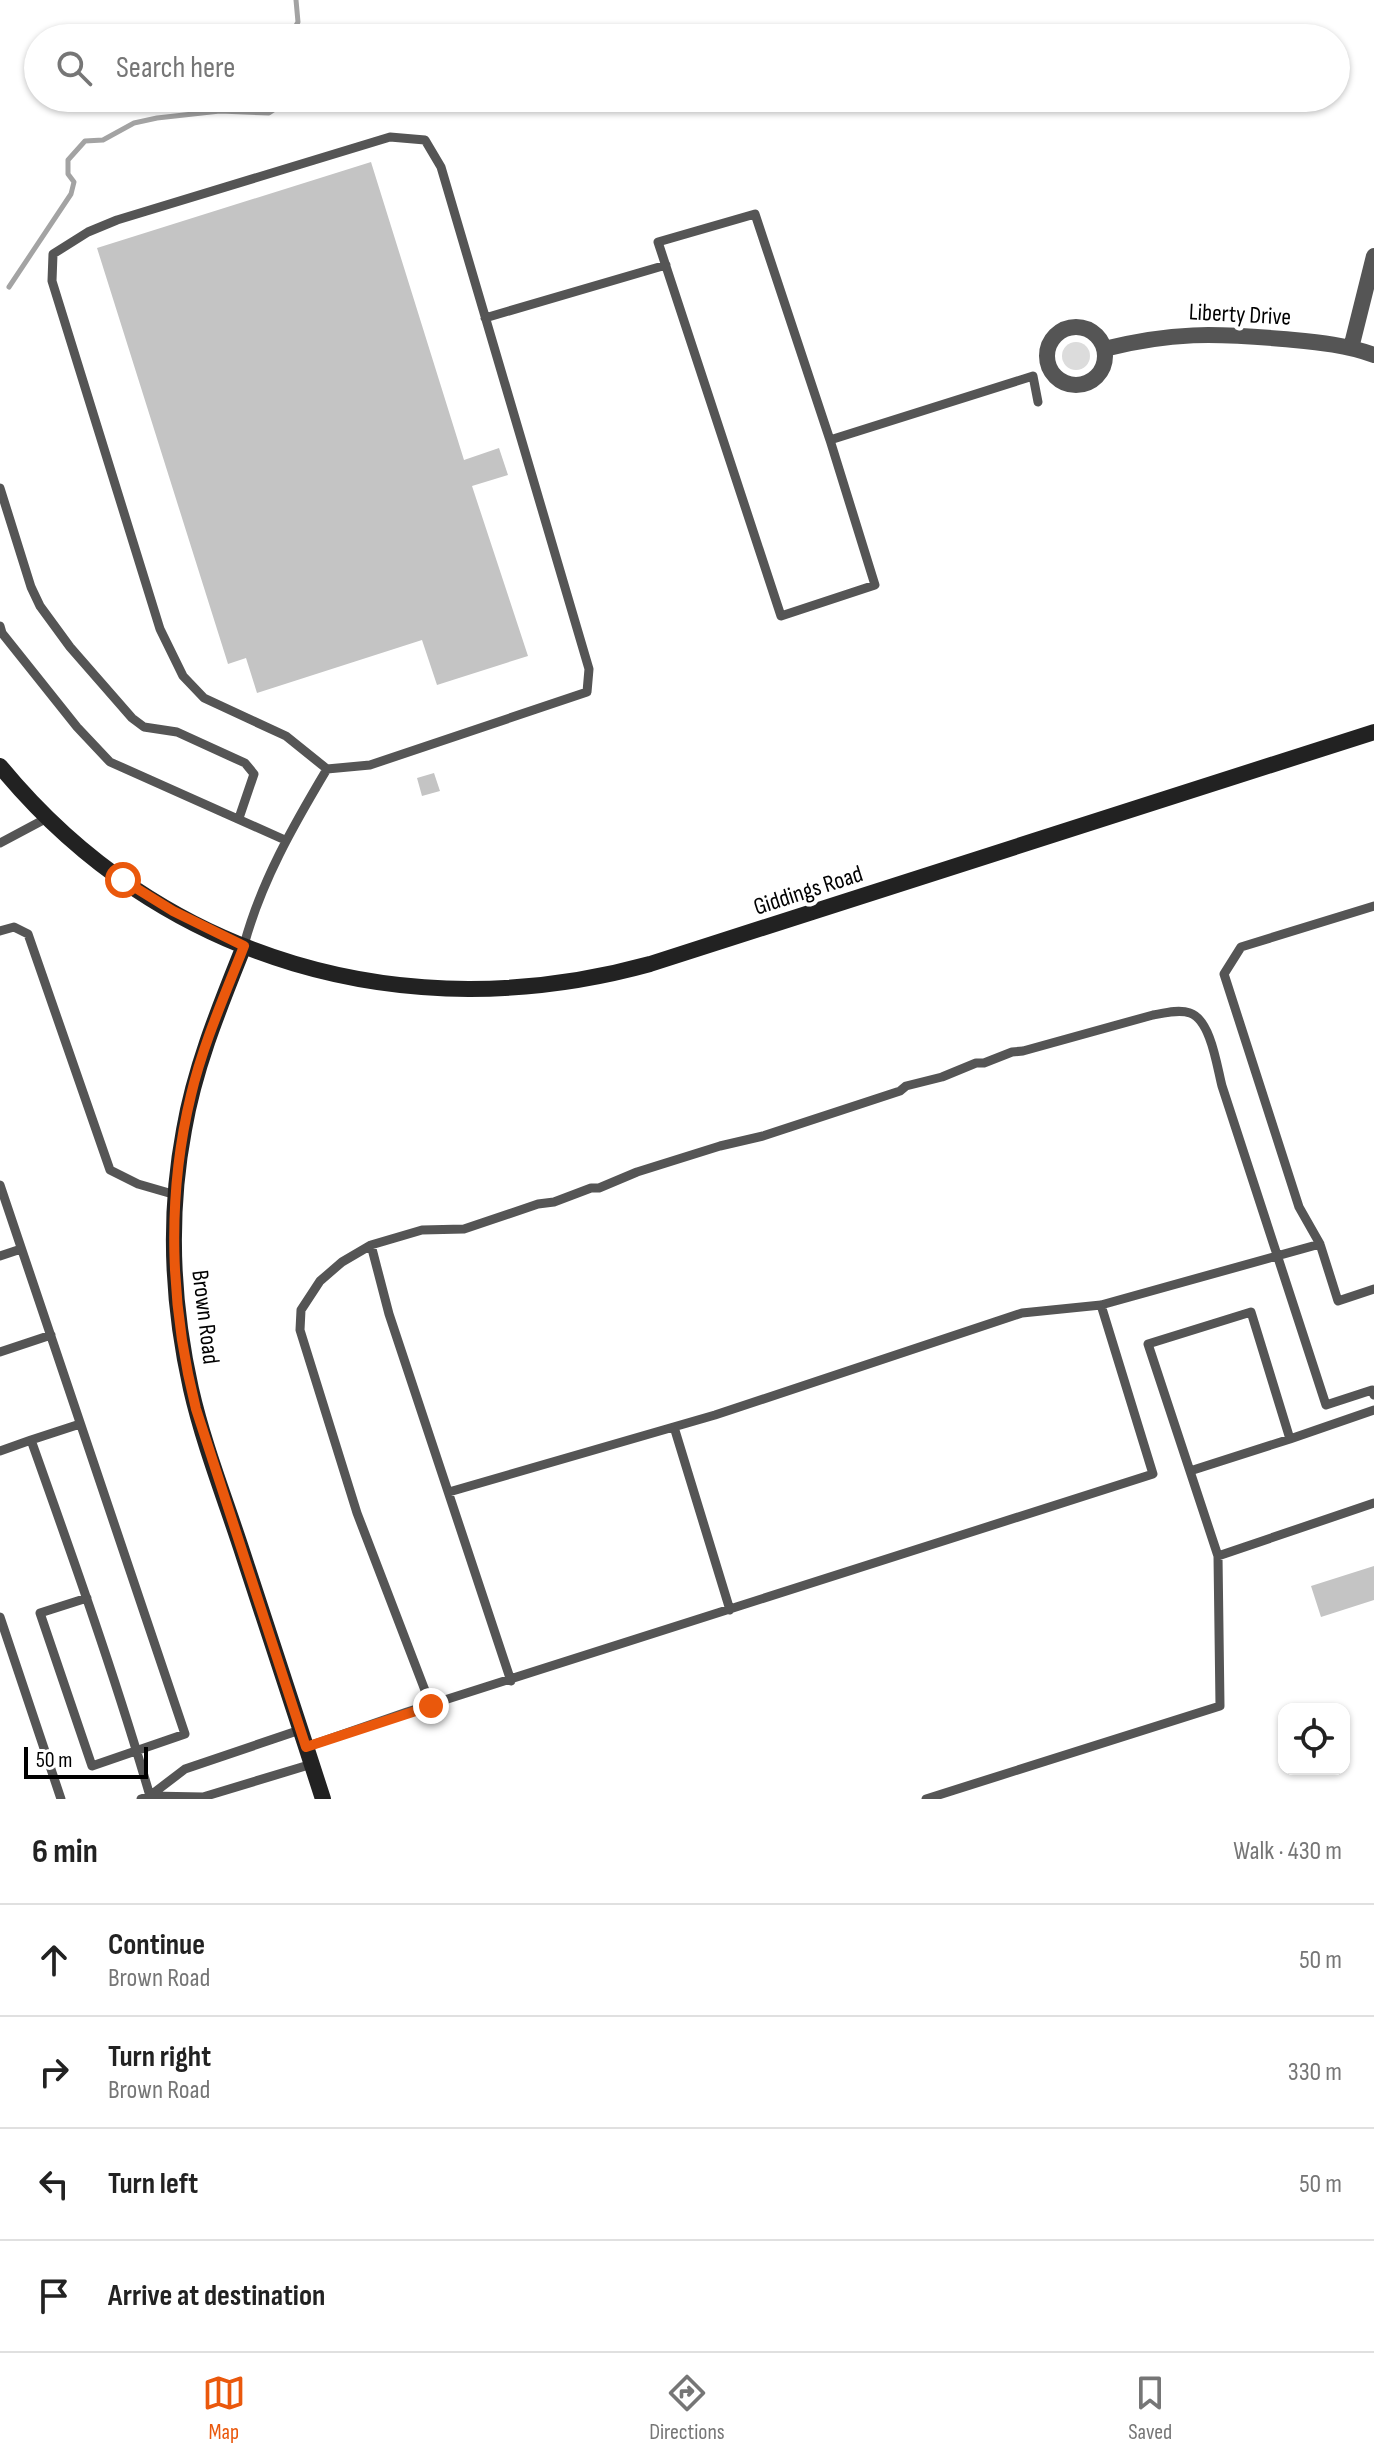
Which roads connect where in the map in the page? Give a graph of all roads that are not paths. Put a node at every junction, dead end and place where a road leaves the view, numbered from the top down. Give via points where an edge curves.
1 (1374, 256) edge
2 (666, 265) junction
3 (485, 318) junction
4 (1351, 348) junction
5 (1104, 349) dead end
6 (1374, 355) edge
7 (1038, 402) dead end
8 (830, 440) junction
9 (0, 488) edge
10 (0, 626) edge
11 (1374, 732) edge
12 (0, 766) edge
13 (327, 769) junction
14 (47, 818) junction
15 (239, 818) junction
16 (285, 840) junction
17 (0, 843) edge
18 (1374, 906) edge
19 (0, 931) edge
20 (244, 946) junction
21 (0, 1185) edge
22 (176, 1195) junction
23 (1320, 1244) junction
24 (371, 1245) junction
25 (21, 1249) junction
26 (0, 1256) edge
27 (1277, 1256) junction
28 (1374, 1289) edge
29 (1101, 1305) junction
30 (51, 1335) junction
31 (0, 1352) edge
32 (1374, 1395) edge
33 (1374, 1410) edge
34 (80, 1424) junction
35 (674, 1427) junction
36 (1290, 1439) junction
37 (31, 1440) junction
38 (0, 1451) edge
39 (1190, 1471) junction
40 (449, 1492) junction
41 (1374, 1503) edge
42 (1218, 1556) junction
43 (87, 1598) junction
44 (730, 1610) junction
45 (0, 1617) edge
46 (511, 1681) junction
47 (431, 1706) junction
48 (300, 1730) junction
49 (306, 1747) junction
50 (137, 1751) junction
51 (312, 1764) junction
52 (146, 1797) edge
53 (61, 1799) edge
54 (323, 1799) edge
55 (926, 1799) edge

1 - 4 street
2 - 3 lane
2 - 8 lane via 658,242 755,214
2 - 8 lane via 781,616 875,585
3 - 13 lane via 589,669 587,692 370,765
3 - 13 lane via 441,167 425,140 390,137 102,226 53,254 52,281 160,629 183,676 204,698 286,736
4 - 5 street, Liberty Drive via 1212,333 1171,335
4 - 6 street, Liberty Drive
7 - 8 lane via 1033,376
9 - 15 lane via 40,606 132,718 144,727 177,732 232,757 254,774
10 - 15 lane via 110,762
11 - 20 main road, Giddings Road via 744,936 594,978 502,990 419,988 326,972
12 - 14 main road
13 - 16 lane
14 - 17 lane
14 - 20 main road via 140,891
15 - 16 lane
16 - 20 lane
18 - 23 lane via 1241,947 1224,974 1299,1207
19 - 22 lane via 14,927 28,934 110,1170
20 - 22 main road, Brown Road via 195,1078
21 - 25 lane
22 - 48 main road, Brown Road via 177,1301 192,1391
23 - 27 lane
23 - 28 lane via 1338,1301
24 - 27 lane via 422,1230 464,1229 1012,1052 1172,1012 1191,1013 1208,1033
24 - 40 lane
24 - 47 lane via 320,1281 301,1310 300,1330 357,1513
25 - 26 lane
25 - 30 lane
27 - 29 lane
27 - 32 lane via 1326,1405 1372,1390
29 - 35 lane via 1022,1313
29 - 44 lane via 1153,1474
30 - 31 lane
30 - 34 lane
33 - 36 lane
34 - 37 lane
34 - 50 lane via 185,1734
35 - 40 lane
35 - 44 lane
36 - 39 lane
36 - 39 lane via 1251,1312 1148,1344
37 - 38 lane
37 - 43 lane
39 - 42 lane
40 - 46 lane
41 - 42 lane
42 - 55 lane via 1220,1706
43 - 50 lane
43 - 50 lane via 40,1613 92,1766
44 - 46 lane
45 - 53 lane
46 - 47 lane
47 - 49 lane
48 - 49 main road, Brown Road
48 - 52 lane via 185,1769
49 - 51 main road, Brown Road
50 - 52 lane
51 - 52 lane via 203,1797
51 - 54 main road, Brown Road

